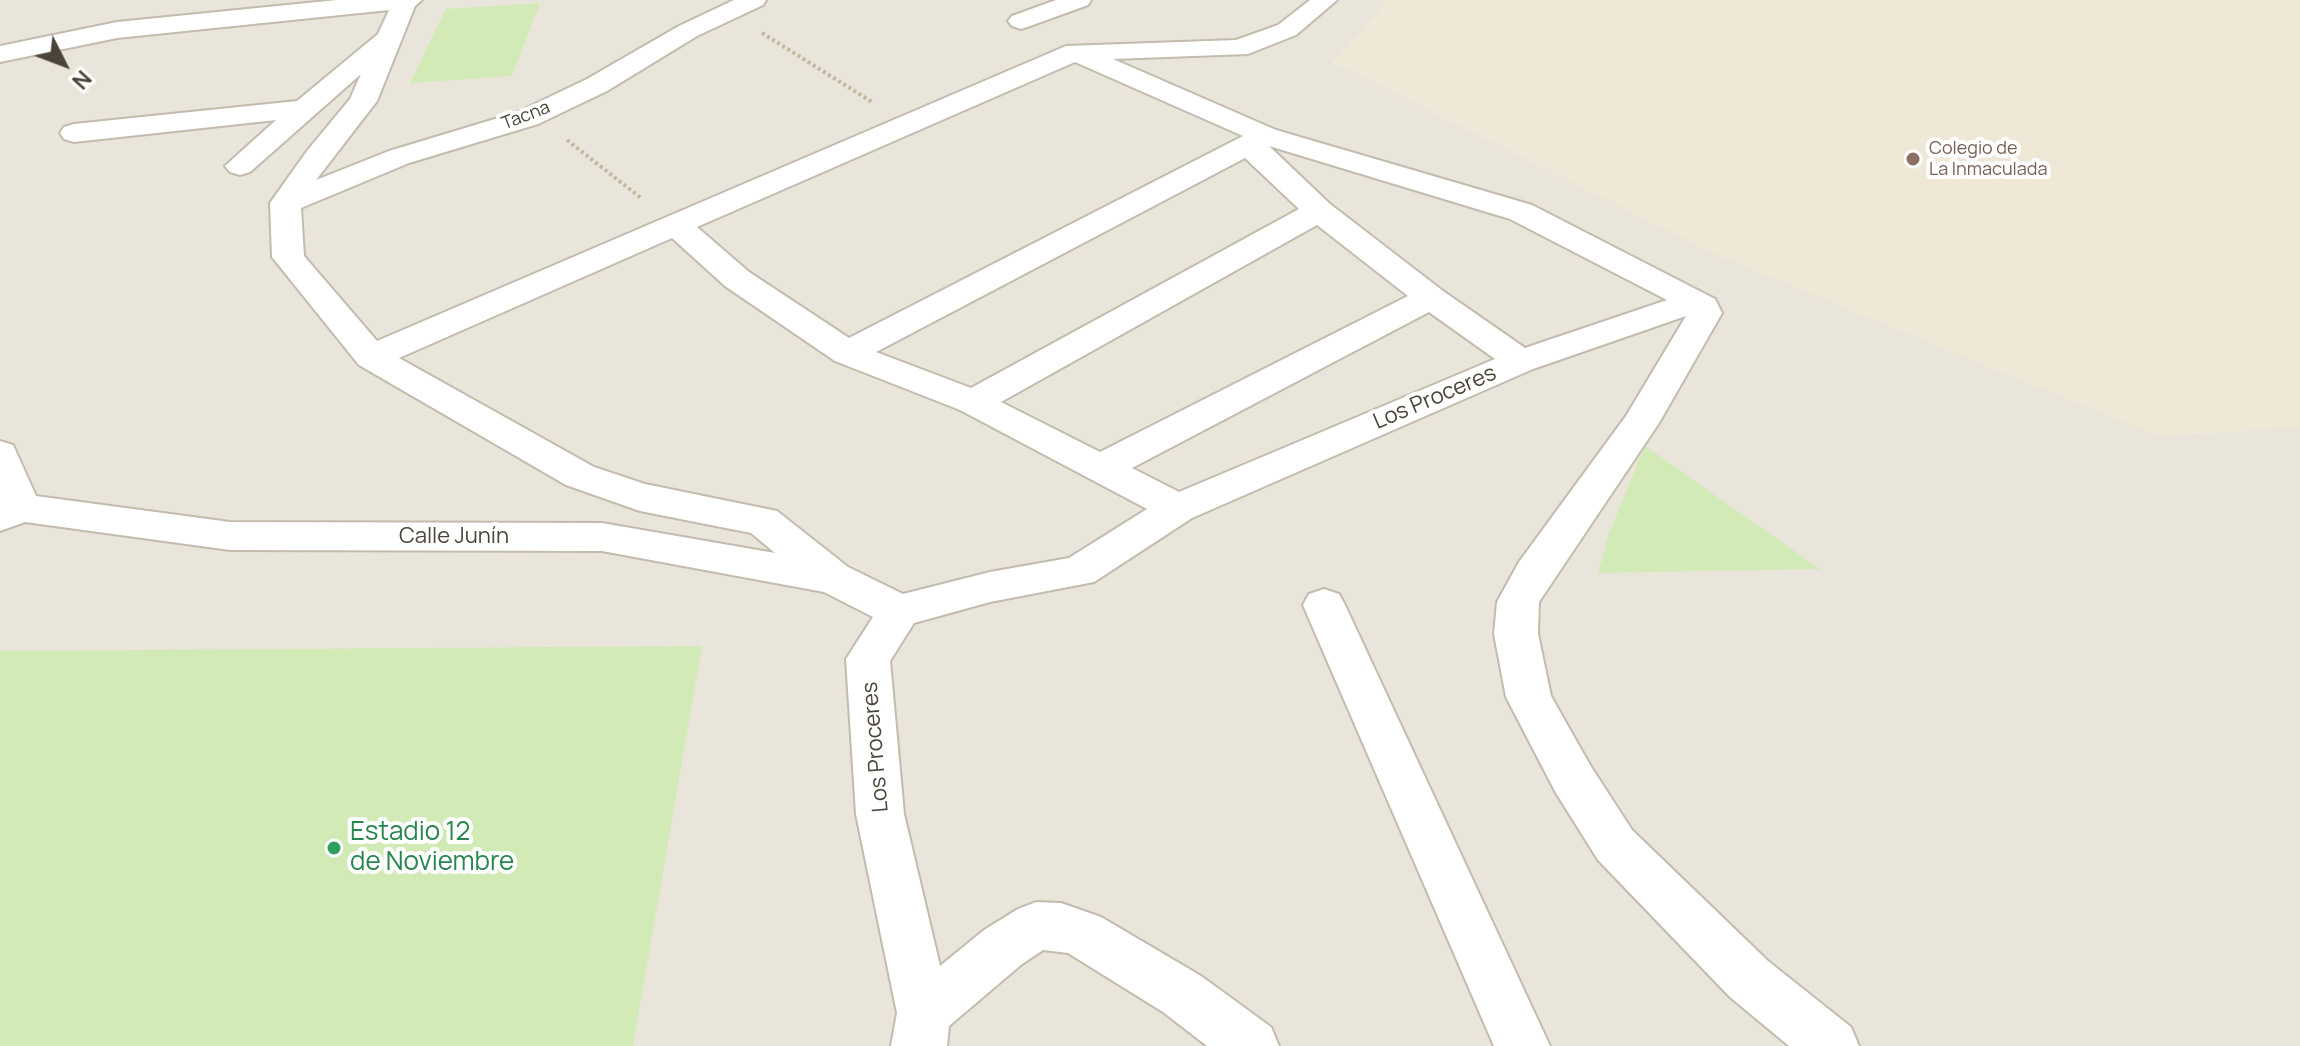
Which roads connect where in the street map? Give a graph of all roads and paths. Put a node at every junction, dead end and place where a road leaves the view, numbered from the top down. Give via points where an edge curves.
1 (408, 0) edge
2 (754, 0) edge
3 (1079, 0) edge
4 (1325, 0) edge
5 (727, 12) junction
6 (1021, 21) dead end
7 (393, 32) junction
8 (1075, 52) junction
9 (0, 54) edge
10 (306, 109) junction
11 (535, 114) junction
12 (195, 118) junction
13 (909, 124) junction
14 (74, 133) dead end
15 (1257, 140) junction
16 (285, 203) junction
17 (1319, 211) junction
18 (676, 226) junction
19 (1431, 298) junction
20 (1698, 301) junction
21 (847, 353) junction
22 (371, 357) junction
23 (1521, 361) junction
24 (973, 402) junction
25 (0, 454) edge
26 (1098, 469) junction
27 (1178, 508) junction
28 (10, 513) edge
29 (833, 578) junction
30 (1324, 605) dead end
31 (899, 611) junction
32 (922, 1030) edge
33 (1251, 1046) edge
34 (1522, 1046) edge
35 (1831, 1046) edge

1 - 7 street
1 - 9 street via 117,30
2 - 5 street, Tacna
3 - 6 street
4 - 8 street via 1287,30 1239,48
5 - 11 street, Tacna
5 - 13 path
7 - 10 street
7 - 16 street via 363,101
8 - 13 street
8 - 15 street
10 - 12 street
10 - 12 street via 243,174
11 - 16 street, Tacna via 399,157
11 - 18 path
12 - 14 street
13 - 18 street
15 - 17 street
15 - 20 street via 1521,212
15 - 21 street
16 - 22 street via 288,257
17 - 19 street
17 - 24 street
18 - 21 street via 737,279
18 - 22 street
19 - 23 street
19 - 26 street
20 - 23 street, Los Proceres
20 - 35 street via 1705,313 1640,423 1518,602 1516,634 1529,697 1615,845 1749,979
21 - 24 street
22 - 29 street via 580,476 640,497 763,521
23 - 27 street, Los Proceres
24 - 26 street
25 - 28 street
26 - 27 street
27 - 31 street, Los Proceres via 1079,571
28 - 29 street, Calle Junín via 230,536 602,537
29 - 31 street, Calle Junín
30 - 34 street
31 - 32 street, Los Proceres via 868,659 880,814
32 - 33 street via 1003,947 1036,926 1061,927 1083,934 1182,994

